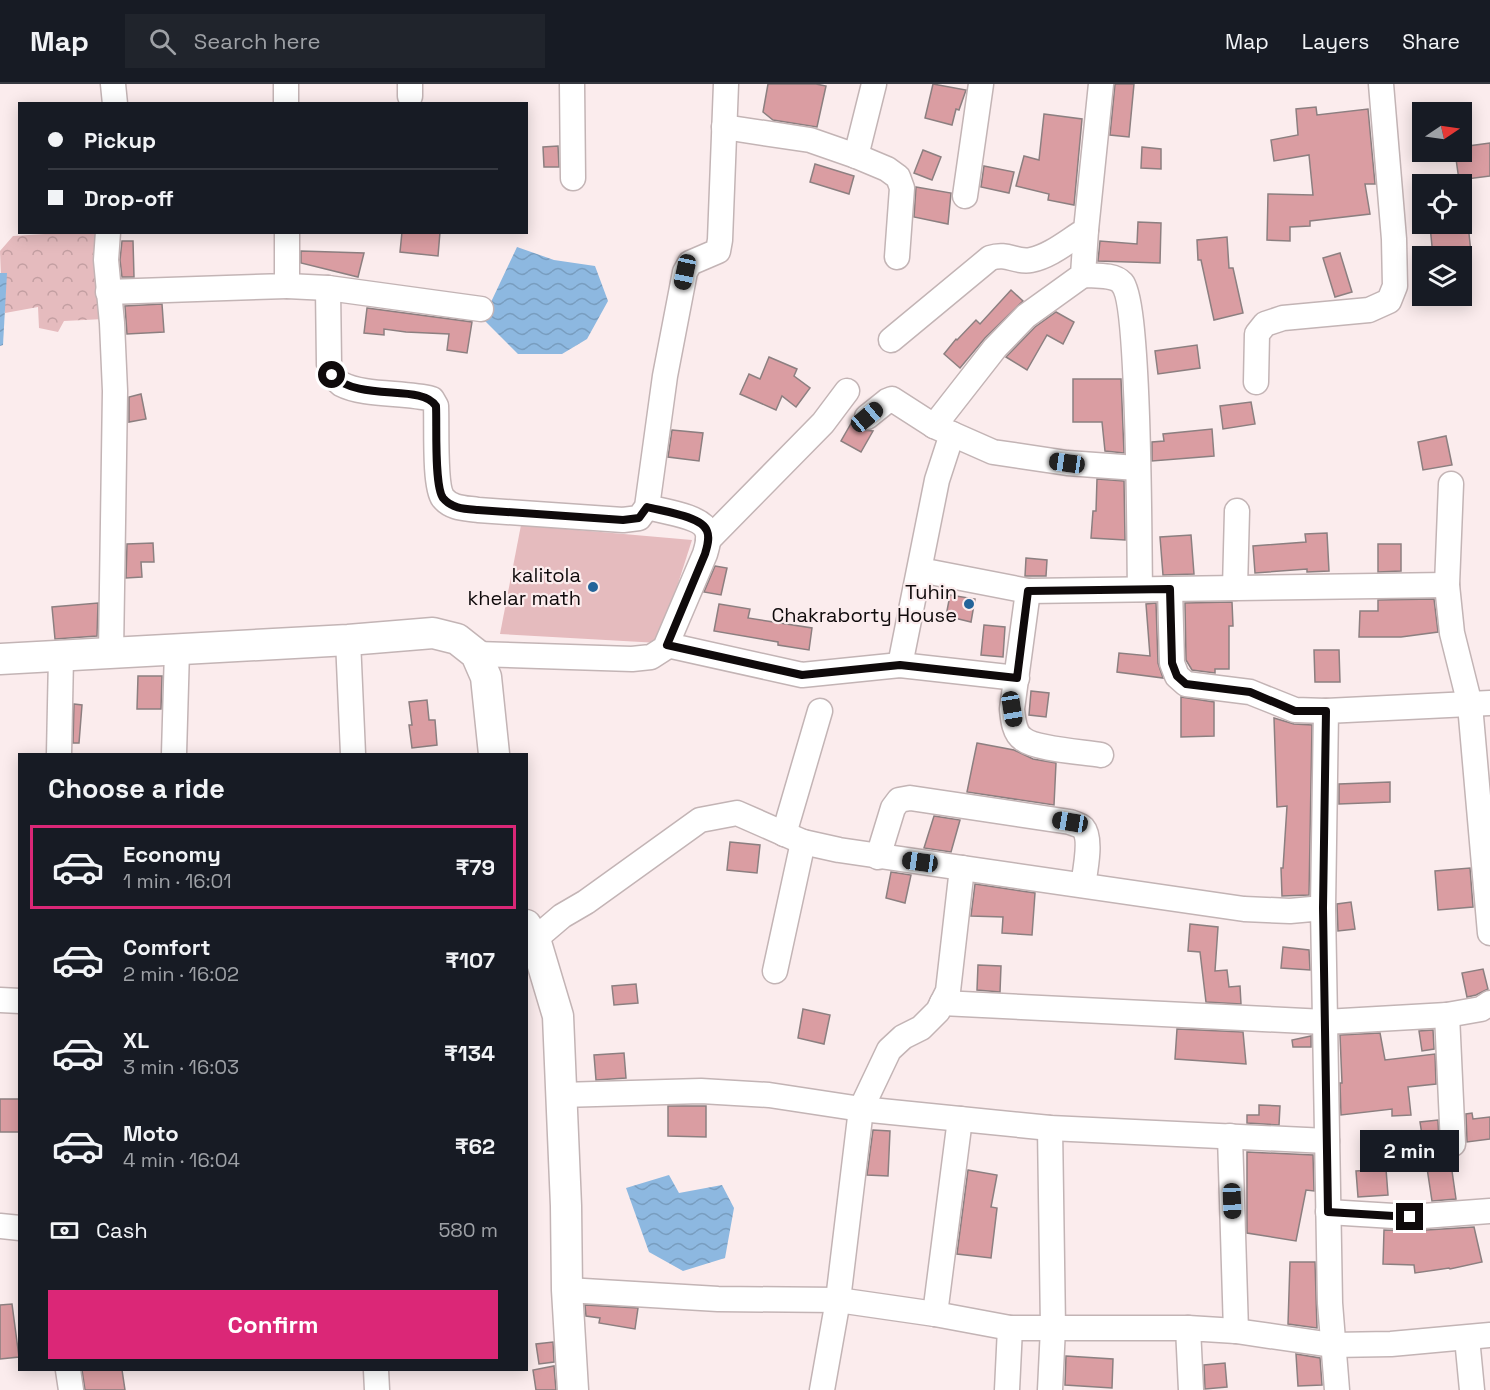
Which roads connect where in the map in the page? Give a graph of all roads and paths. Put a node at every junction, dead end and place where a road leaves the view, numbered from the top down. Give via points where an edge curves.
1 (113, 84) edge
2 (286, 84) edge
3 (572, 84) edge
4 (726, 84) edge
5 (874, 84) edge
6 (981, 84) edge
7 (1101, 84) edge
8 (1382, 84) edge
9 (115, 102) edge
10 (286, 102) edge
11 (724, 127) junction
12 (856, 156) junction
13 (573, 178) dead end
14 (965, 196) dead end
15 (1086, 230) junction
16 (108, 234) edge
17 (287, 234) edge
18 (897, 256) dead end
19 (1083, 275) junction
20 (287, 286) junction
21 (328, 288) junction
22 (108, 292) junction
23 (481, 309) dead end
24 (891, 340) dead end
25 (1257, 382) dead end
26 (848, 391) dead end
27 (867, 417) dead end
28 (943, 430) junction
29 (1137, 468) junction
30 (1451, 484) dead end
31 (647, 507) junction
32 (1237, 511) dead end
33 (708, 540) junction
34 (920, 570) junction
35 (1447, 585) junction
36 (1235, 588) junction
37 (1140, 589) junction
38 (1170, 589) junction
39 (1028, 591) junction
40 (348, 640) junction
41 (667, 645) junction
42 (177, 650) junction
43 (111, 653) junction
44 (476, 654) junction
45 (61, 657) junction
46 (0, 659) edge
47 (900, 665) junction
48 (1017, 678) junction
49 (1480, 704) edge
50 (820, 711) dead end
51 (1326, 711) junction
52 (59, 753) edge
53 (174, 753) edge
54 (353, 753) edge
55 (494, 753) edge
56 (1101, 755) dead end
57 (794, 838) junction
58 (878, 856) junction
59 (962, 868) junction
60 (1083, 885) junction
61 (1323, 908) junction
62 (531, 932) edge
63 (1490, 933) edge
64 (775, 971) dead end
65 (0, 1000) edge
66 (18, 1001) edge
67 (942, 1003) junction
68 (1490, 1003) edge
69 (1446, 1016) junction
70 (1325, 1022) junction
71 (561, 1095) junction
72 (861, 1109) junction
73 (960, 1119) junction
74 (1050, 1128) junction
75 (1230, 1136) junction
76 (1327, 1141) junction
77 (1453, 1144) dead end
78 (1490, 1211) edge
79 (1328, 1212) junction
80 (0, 1226) edge
81 (18, 1228) edge
82 (567, 1290) junction
83 (838, 1300) junction
84 (935, 1314) junction
85 (1010, 1328) junction
86 (1053, 1328) junction
87 (1188, 1328) junction
88 (1236, 1331) junction
89 (1479, 1337) edge
90 (1332, 1345) junction
91 (68, 1371) edge
92 (376, 1371) edge
93 (71, 1390) edge
94 (377, 1390) edge
95 (573, 1390) edge
96 (822, 1390) edge
97 (1007, 1390) edge
98 (1050, 1390) edge
99 (1191, 1390) edge
100 (1337, 1390) edge
101 (1472, 1390) edge

1 - 9 street
2 - 10 street
3 - 13 street
4 - 11 street
5 - 12 street
6 - 14 street
7 - 15 street
8 - 25 street via 1394,239 1395,286 1389,301 1369,310 1283,318 1264,324 1257,334
11 - 12 street via 810,140
11 - 31 street via 718,251 690,263 685,272 665,376
12 - 18 street via 887,169 898,177 903,188
15 - 19 street
15 - 24 street via 1030,261 1001,255 990,258
16 - 22 street
17 - 20 street
19 - 28 street via 1026,316 995,348
19 - 29 street via 1114,278 1128,294 1135,367
20 - 21 street
20 - 22 street
21 - 23 street
21 - 31 street via 332,375 340,383 358,389 432,399 436,406 438,482 443,498 455,507 623,520 639,518
22 - 43 street via 115,390
26 - 33 street via 823,423
27 - 28 street via 892,399
28 - 29 street via 993,452
28 - 34 street
29 - 37 street
30 - 35 street
31 - 33 street via 703,524
32 - 36 street
33 - 41 street
34 - 39 street
34 - 47 street
35 - 36 street
35 - 49 street via 1452,633
36 - 38 street
37 - 38 street
37 - 39 street
38 - 51 street via 1172,663 1177,676 1186,684 1250,692 1295,711
39 - 48 street
40 - 42 street
40 - 44 street via 433,633 457,639
40 - 54 street
41 - 44 street via 651,657 632,659
41 - 47 street via 802,675
42 - 43 street
42 - 53 street
43 - 45 street
44 - 55 street via 486,677
45 - 46 street
45 - 52 street
47 - 48 street
48 - 56 street via 1012,709 1021,739 1033,745
49 - 51 street
49 - 63 street
50 - 57 street
51 - 61 street
57 - 58 street
57 - 62 street via 737,813 700,820 586,902
57 - 64 street
58 - 59 street
58 - 60 street via 893,808 899,800 910,798 1081,826 1088,840
59 - 60 street
59 - 67 street via 953,961
60 - 61 street via 1244,909
61 - 70 street
62 - 71 street via 558,1016
65 - 66 street
67 - 70 street
67 - 72 street via 921,1028 889,1050
68 - 69 street via 1480,1010
69 - 70 street
69 - 77 street
70 - 76 street
71 - 72 street via 701,1091 769,1095
71 - 82 street
72 - 73 street
72 - 83 street
73 - 74 street
73 - 84 street
74 - 75 street
74 - 86 street
75 - 76 street
75 - 88 street
76 - 79 street
78 - 79 street via 1410,1217
79 - 90 street
80 - 81 street
82 - 83 street via 718,1299
82 - 95 street
83 - 84 street
83 - 96 street
84 - 85 street
85 - 86 street
85 - 97 street
86 - 87 street
86 - 98 street
87 - 88 street
87 - 99 street
88 - 90 street
89 - 90 street
89 - 101 street
90 - 100 street
91 - 93 street
92 - 94 street

